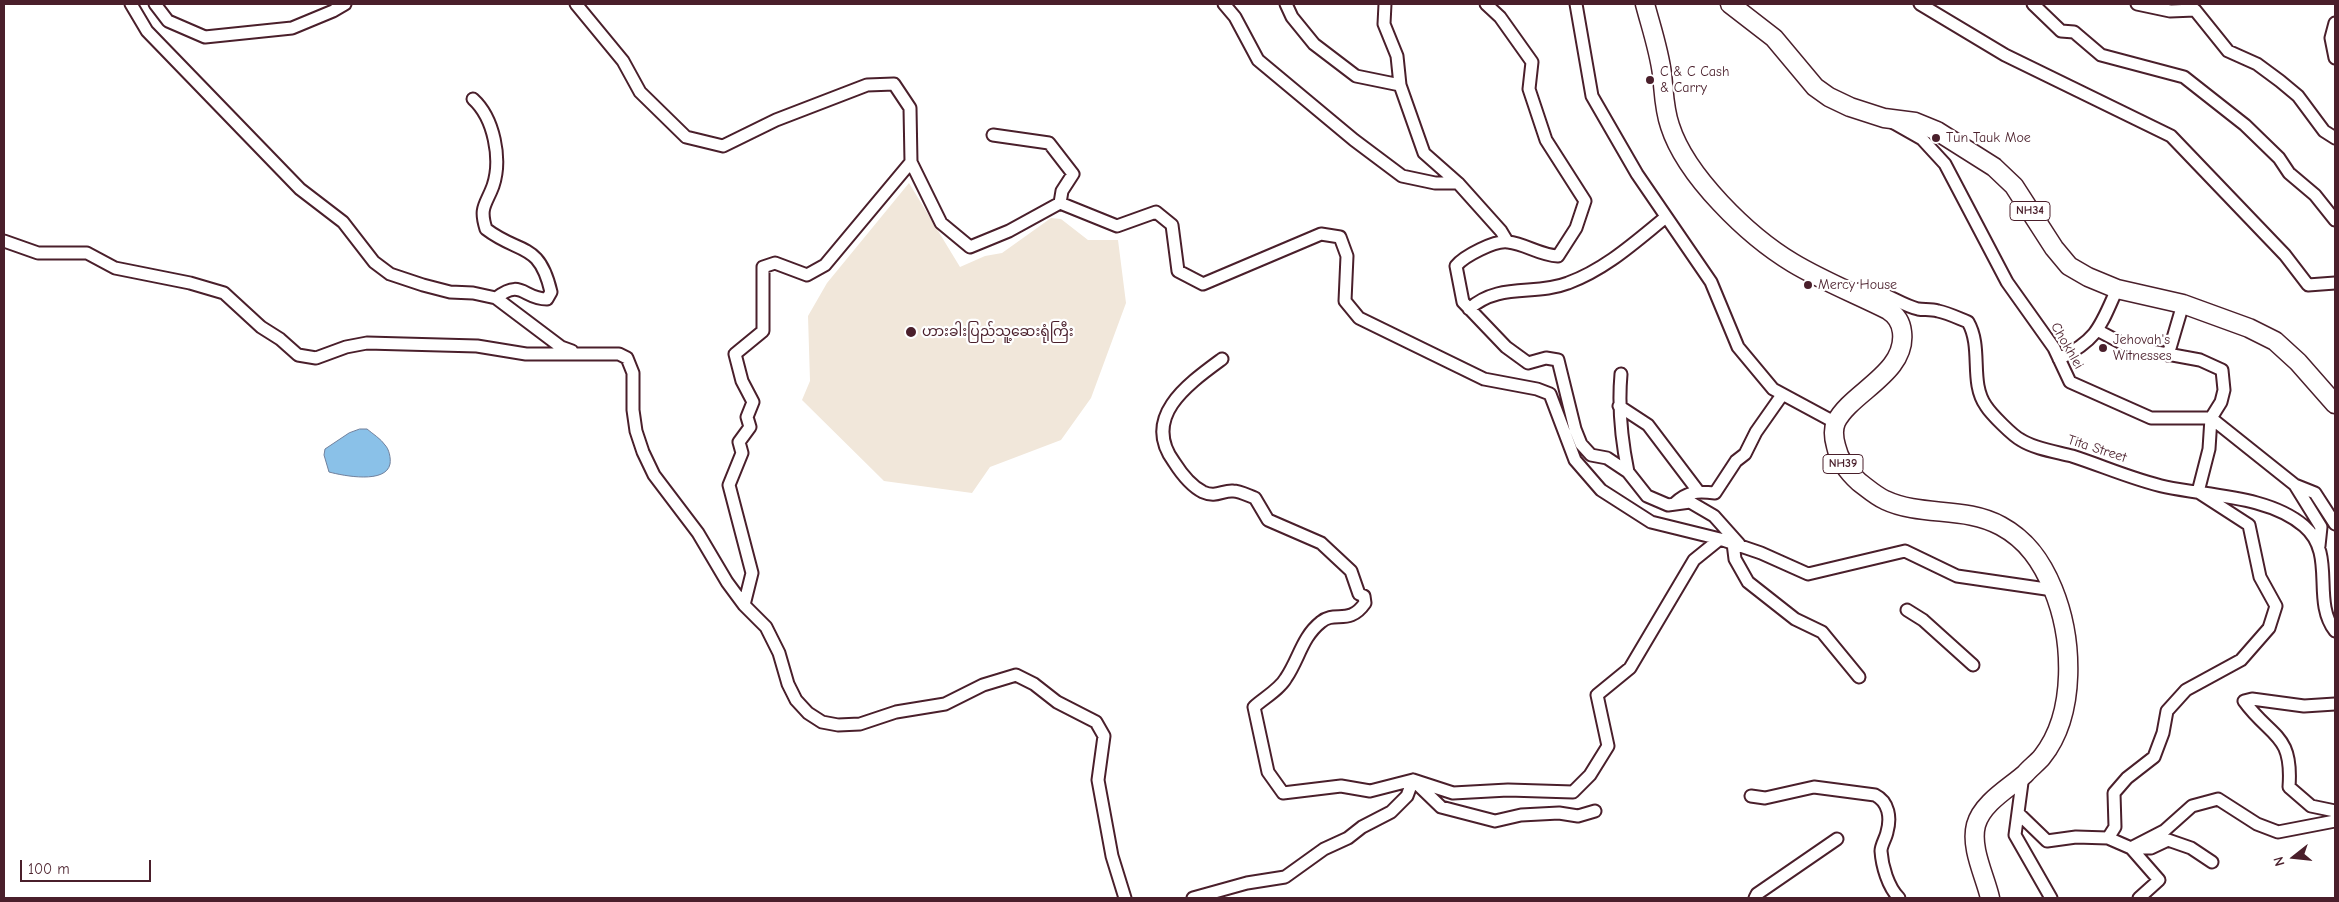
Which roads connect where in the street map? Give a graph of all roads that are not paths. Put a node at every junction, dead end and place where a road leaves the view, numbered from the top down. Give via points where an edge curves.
1 (131, 4) edge
2 (155, 4) edge
3 (345, 4) edge
4 (566, 4) edge
5 (576, 4) edge
6 (1224, 4) edge
7 (1286, 4) edge
8 (1385, 4) edge
9 (1486, 4) edge
10 (1576, 4) edge
11 (1645, 4) edge
12 (1730, 4) edge
13 (1920, 4) edge
14 (2033, 4) edge
15 (2137, 4) edge
16 (583, 14) junction
17 (2335, 23) edge
18 (2335, 58) edge
19 (1400, 85) junction
20 (473, 99) dead end
21 (1884, 118) junction
22 (993, 135) dead end
23 (2335, 138) edge
24 (911, 162) junction
25 (1458, 183) junction
26 (1060, 203) junction
27 (1666, 217) junction
28 (2335, 220) edge
29 (4, 241) edge
30 (1507, 241) junction
31 (2335, 283) edge
32 (2117, 289) junction
33 (1850, 291) junction
34 (496, 298) junction
35 (2182, 304) junction
36 (1469, 308) junction
37 (2097, 330) junction
38 (579, 353) junction
39 (2168, 355) junction
40 (1222, 358) dead end
41 (2059, 359) junction
42 (1621, 374) dead end
43 (1782, 394) junction
44 (2335, 404) edge
45 (1618, 406) junction
46 (2211, 418) junction
47 (1836, 423) junction
48 (1628, 472) junction
49 (2295, 485) junction
50 (1698, 491) junction
51 (2198, 492) junction
52 (1674, 504) junction
53 (2335, 524) edge
54 (1720, 539) junction
55 (1737, 544) junction
56 (2319, 546) junction
57 (2054, 590) junction
58 (744, 605) junction
59 (1907, 610) dead end
60 (2335, 631) edge
61 (1973, 665) dead end
62 (1859, 677) dead end
63 (2335, 704) edge
64 (2023, 775) junction
65 (1413, 780) junction
66 (1751, 796) dead end
67 (1595, 811) dead end
68 (2335, 811) edge
69 (2018, 813) junction
70 (2335, 821) edge
71 (2108, 838) junction
72 (1837, 839) dead end
73 (2131, 848) junction
74 (2212, 862) dead end
75 (1894, 895) edge
76 (1125, 898) edge
77 (1193, 898) edge
78 (1754, 898) edge
79 (1990, 898) edge
80 (2051, 898) edge
81 (2139, 898) edge

1 - 34 street via 147,31 300,189 343,222 374,262 390,274 424,285
2 - 3 street via 168,21 205,37 292,28
4 - 16 street
5 - 16 street
6 - 25 street via 1235,17 1258,60 1354,140 1402,176 1435,183
7 - 19 street via 1292,17 1314,44 1356,76
8 - 19 street via 1384,24 1397,56
9 - 30 street via 1500,17 1532,62 1529,89 1546,140 1585,201 1576,228 1558,256 1545,256
10 - 27 street via 1592,96
11 - 33 highway via 1662,73 1667,117 1675,141 1693,172 1728,210 1790,262
12 - 21 highway, NH34 via 1774,38 1815,88 1850,108
13 - 31 street via 2005,55 2171,136 2285,255 2308,285
14 - 28 street via 2061,31 2074,32 2101,55 2184,77 2279,158 2289,173 2315,195
15 - 23 street via 2170,11 2195,10 2228,51 2257,64 2280,81 2298,96 2324,131
16 - 24 street via 606,37 640,92 686,137 723,146 776,120 867,85 894,84 910,108
17 - 18 street via 2331,38
19 - 25 street via 1424,153
20 - 34 street via 489,124 497,153 493,185 484,202 486,230 535,256 547,276 551,292 547,300 541,300 512,288
21 - 32 highway, NH34 via 1915,122 1937,131 1994,167 2014,186 2069,266 2088,278
21 - 41 street, Chokhlei via 1922,139 1945,164 2007,282
22 - 26 street via 1049,144 1073,174 1062,191
24 - 26 street via 941,223 970,248
24 - 58 street via 825,265 806,275 775,263 763,267 763,331 735,354 742,381 753,402 747,417 750,427 739,442 742,453 729,485 752,573
25 - 30 street
26 - 54 street via 1117,226 1156,212 1172,225 1178,271 1204,284 1321,234 1340,237 1347,256 1345,301 1359,318 1484,379 1537,388 1550,394 1575,460 1601,490 1651,522
27 - 36 street via 1605,266 1575,280 1556,287 1495,294
27 - 43 street via 1711,282 1738,347 1772,390
29 - 38 street via 38,253 87,253 115,268 224,292 261,327 298,355 322,357 367,343 477,346 526,354
30 - 36 street via 1470,253 1456,266 1463,302
32 - 35 highway, NH34
32 - 37 street
33 - 47 highway via 1895,314 1903,340 1890,366
33 - 51 street, Tita Street via 1866,289 1968,322 1976,342 1980,391 1986,406 2022,440 2165,487
34 - 38 street via 561,347
35 - 39 street
35 - 44 highway, NH34 via 2275,341 2312,375
36 - 48 street via 1506,347 1528,363 1546,358 1558,360 1581,444 1591,455 1607,458
37 - 39 street via 2129,347
37 - 41 street via 2090,340
38 - 58 street via 619,354 627,358 633,373 633,410 642,452 654,475 698,533
39 - 46 street via 2200,360 2222,370 2224,390
40 - 65 street via 1167,408 1162,427 1164,449 1185,477 1204,492 1216,495 1233,491 1255,498 1268,520 1320,542 1351,571 1365,603 1353,615 1321,622 1305,638 1286,680 1254,707 1268,772 1283,793 1341,786 1370,791
41 - 46 street, Chokhlei via 2070,382 2151,418
42 - 45 street
43 - 47 street
43 - 50 street via 1745,454 1736,461 1715,493
45 - 48 street via 1620,436
45 - 50 street via 1648,425
46 - 49 street
46 - 51 street via 2210,449
47 - 57 highway, NH39 via 1835,445 1842,462 1869,490 1894,504 1961,513 2000,526 2031,549
48 - 52 street via 1647,496
49 - 53 street via 2315,493
49 - 56 street via 2321,527
50 - 52 street via 1685,494
51 - 56 street, Tita Street via 2228,496 2284,513 2304,526
51 - 71 street via 2249,525 2260,577 2276,606 2269,628 2241,660 2186,690 2167,711 2154,757 2127,778 2114,794 2115,827
52 - 55 street via 1690,502 1714,516
54 - 55 street
54 - 65 street via 1694,560 1630,668 1597,695 1608,746 1590,775 1573,792 1508,790 1453,793
55 - 57 street via 1808,574 1905,551 1957,576
55 - 62 street via 1736,559 1748,582 1795,619 1822,632
56 - 60 street, Tita Street via 2324,566 2324,605
57 - 64 highway, NH39 via 2067,641 2068,689 2051,742 2042,757
58 - 76 street via 766,627 796,700 822,722 860,724 896,712 945,704 983,685 1016,675 1057,702 1096,722 1104,736 1098,780 1101,801 1112,856
59 - 61 street via 1923,620
63 - 68 street via 2304,706 2252,699 2244,701 2277,735 2289,754 2290,788 2311,806
64 - 69 street
64 - 79 highway, NH39 via 1986,808 1977,822 1976,844
65 - 67 street via 1442,807 1495,821 1521,815 1559,813 1578,816
65 - 77 street via 1407,796 1391,812 1324,849 1285,877 1247,883
66 - 75 street via 1766,798 1814,787 1875,795 1882,799 1890,814 1881,849
69 - 71 street via 2047,841 2076,837
69 - 80 street via 2015,835
70 - 73 street via 2278,832 2257,824 2218,800 2192,806 2164,832
71 - 73 street
72 - 78 street
73 - 74 street via 2151,848 2168,840 2191,848
73 - 81 street via 2159,880

